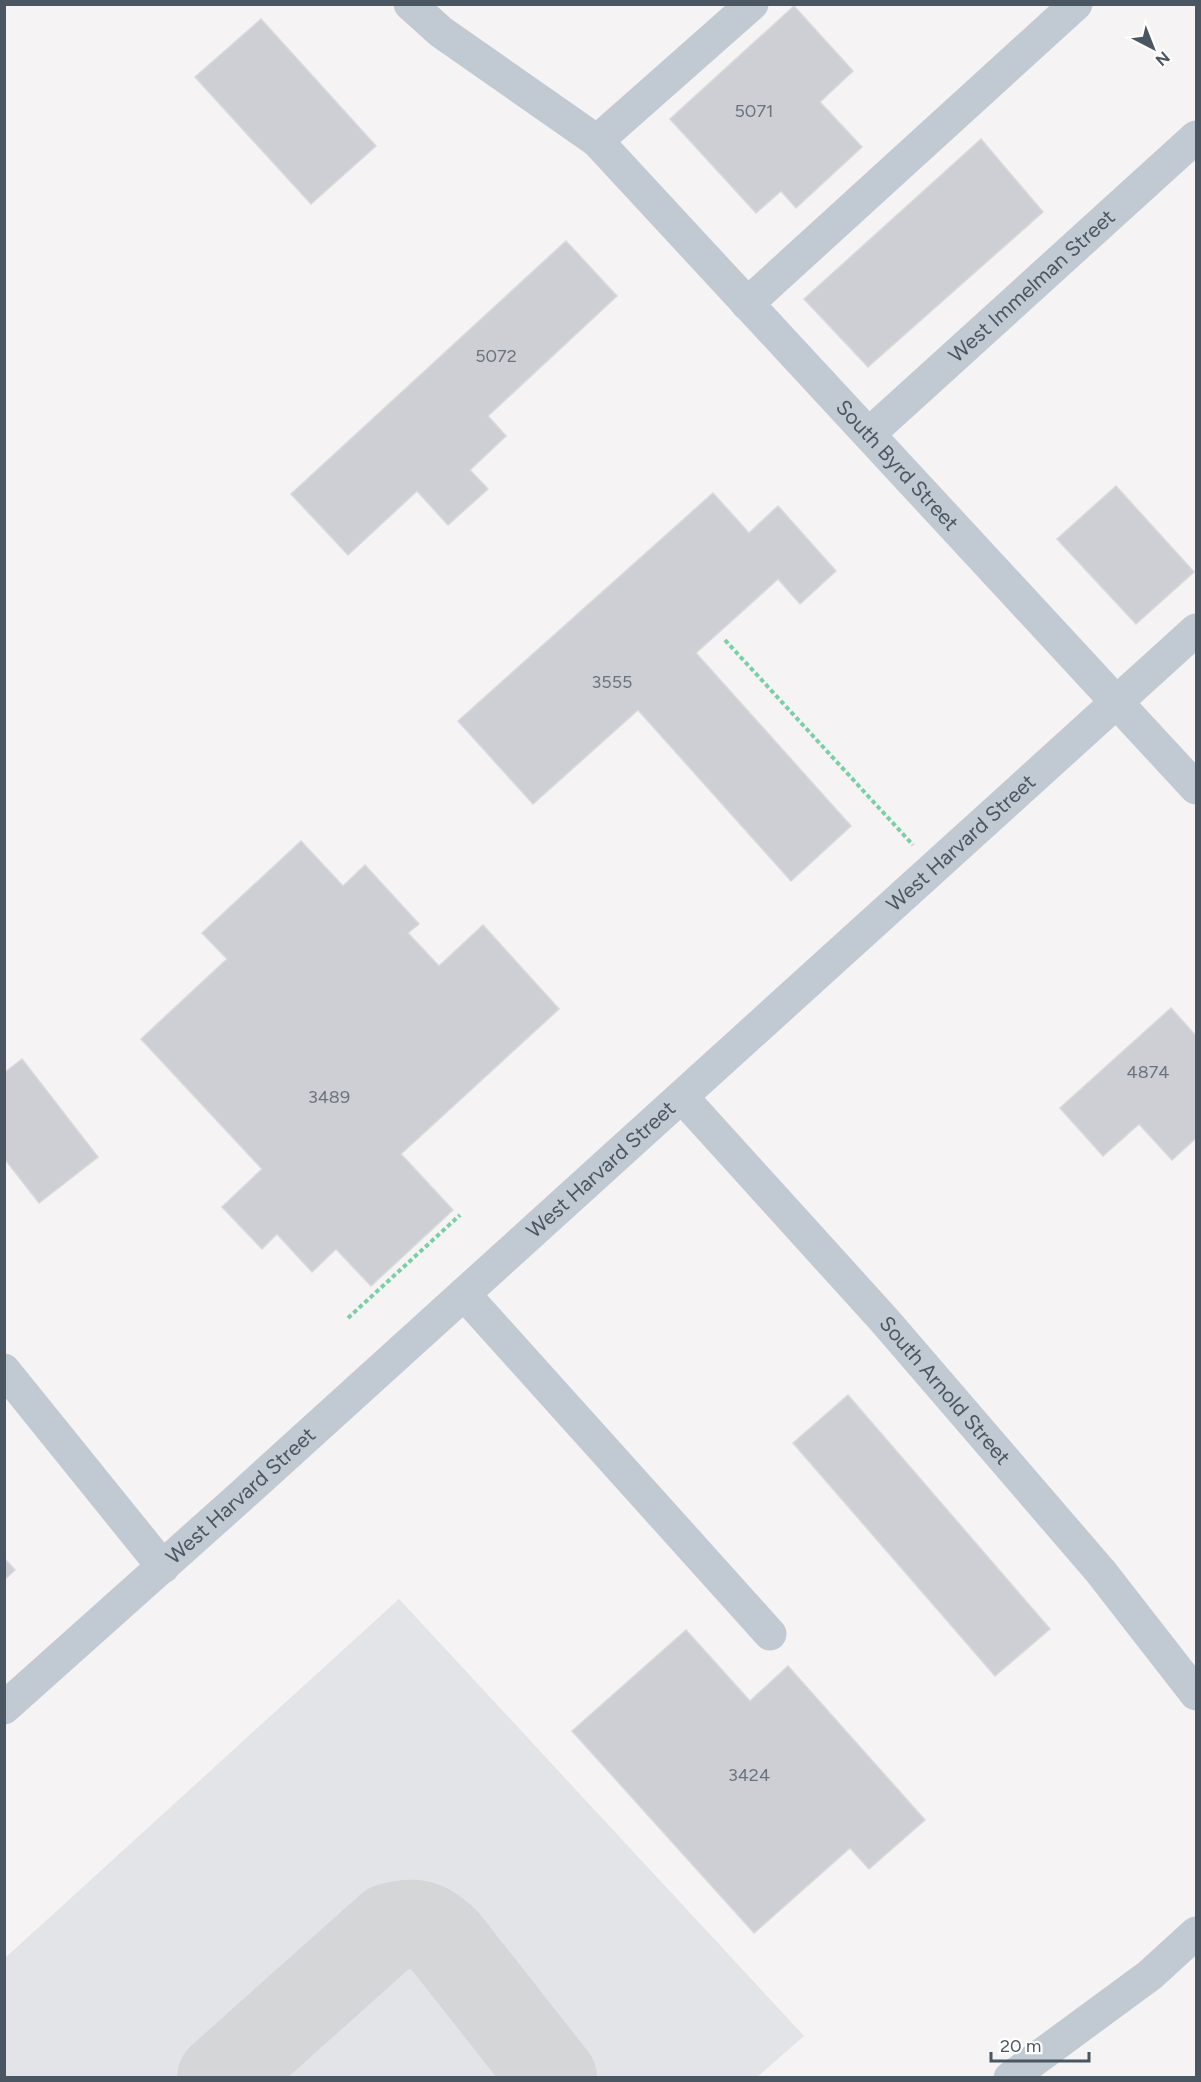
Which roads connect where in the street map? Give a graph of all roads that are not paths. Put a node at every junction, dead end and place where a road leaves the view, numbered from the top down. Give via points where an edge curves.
1 (410, 4) edge
2 (752, 4) edge
3 (1076, 4) edge
4 (1197, 137) edge
5 (597, 141) junction
6 (747, 304) junction
7 (869, 434) junction
8 (1197, 630) edge
9 (1116, 703) junction
10 (1197, 788) edge
11 (682, 1097) junction
12 (464, 1294) junction
13 (4, 1370) edge
14 (163, 1567) junction
15 (770, 1634) dead end
16 (1197, 1694) edge
17 (4, 1708) edge
18 (1197, 1933) edge
19 (1010, 2078) edge

1 - 5 street, South Byrd Street via 441,32
2 - 5 street
3 - 6 street
4 - 7 street, West Immelman Street
5 - 6 street, South Byrd Street
6 - 7 street, South Byrd Street
7 - 9 street, South Byrd Street
8 - 9 street, West Harvard Street
9 - 10 street, South Byrd Street
9 - 11 street, West Harvard Street
11 - 12 street, West Harvard Street
11 - 16 street, South Arnold Street via 885,1320 1101,1572
12 - 14 street, West Harvard Street
12 - 15 street
13 - 14 street
14 - 17 street, West Harvard Street
18 - 19 street via 1150,1975

